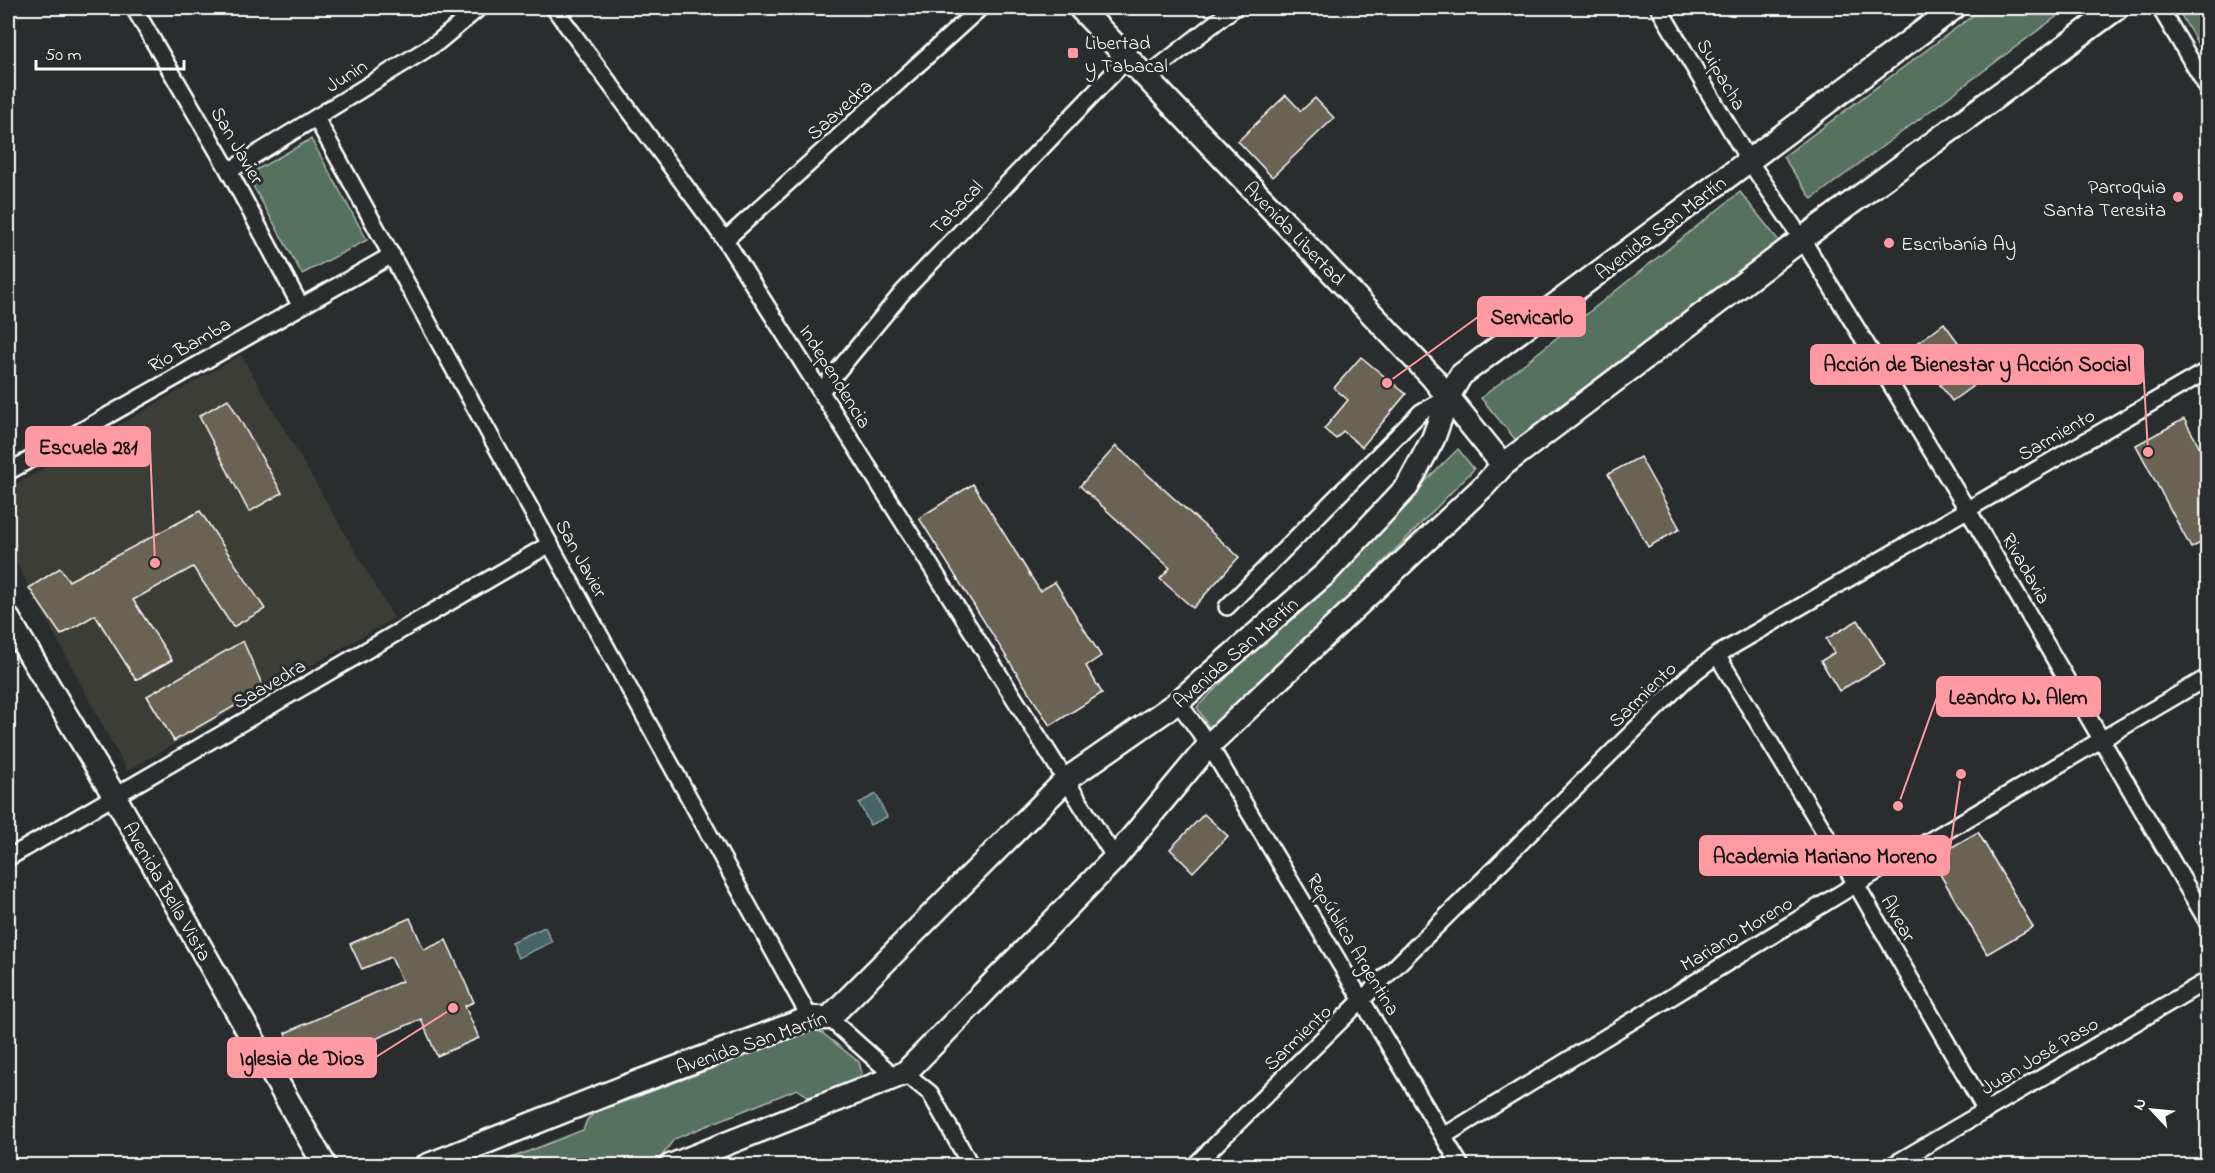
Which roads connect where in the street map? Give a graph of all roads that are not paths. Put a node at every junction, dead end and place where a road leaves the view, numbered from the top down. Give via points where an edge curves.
1 (134, 8) edge
2 (479, 8) edge
3 (554, 8) edge
4 (980, 8) edge
5 (1080, 8) edge
6 (1234, 8) edge
7 (1659, 8) edge
8 (1954, 8) edge
9 (2117, 8) edge
10 (2160, 8) edge
11 (1128, 58) junction
12 (1146, 77) junction
13 (2208, 89) edge
14 (316, 118) junction
15 (1749, 162) junction
16 (229, 171) junction
17 (1802, 239) junction
18 (725, 240) junction
19 (392, 255) junction
20 (300, 305) junction
21 (2208, 370) edge
22 (821, 391) junction
23 (1448, 397) junction
24 (1503, 465) junction
25 (8, 472) edge
26 (1968, 510) junction
27 (550, 544) junction
28 (1227, 607) dead end
29 (8, 618) edge
30 (1717, 655) junction
31 (2208, 677) edge
32 (1178, 702) junction
33 (2102, 740) junction
34 (1209, 745) junction
35 (1067, 779) junction
36 (115, 797) junction
37 (8, 858) edge
38 (1115, 858) junction
39 (1856, 884) junction
40 (2208, 923) edge
41 (2208, 980) edge
42 (1364, 1001) junction
43 (820, 1018) junction
44 (900, 1075) junction
45 (1986, 1111) junction
46 (1444, 1136) junction
47 (325, 1166) edge
48 (426, 1166) edge
49 (670, 1166) edge
50 (971, 1166) edge
51 (1194, 1166) edge
52 (1461, 1166) edge
53 (1891, 1166) edge

1 - 16 street, San Javier
2 - 14 street, Junin via 438,42
3 - 18 street, Independencia
4 - 18 street, Saavedra
5 - 11 main road, Avenida Libertad
6 - 12 street
7 - 15 street, Suipacha
8 - 15 main road, Avenida San Martín
9 - 17 main road
10 - 13 street
11 - 12 main road, Avenida Libertad
11 - 22 street, Tabacal via 903,292
12 - 23 main road, Avenida Libertad
14 - 16 street, Junin
14 - 19 street, San Javier
15 - 17 street, Suipacha
15 - 23 main road, Avenida San Martín via 1461,375
16 - 20 street, San Javier
17 - 24 main road
17 - 26 street, Rivadavia
18 - 22 street, Independencia
19 - 20 street, Río Bamba
19 - 27 street, San Javier
20 - 25 street, Río Bamba
21 - 26 street, Sarmiento
22 - 35 street, Independencia
23 - 24 main road, Avenida Libertad
23 - 28 street via 1421,412
23 - 32 main road, Avenida San Martín via 1433,439 1407,487 1325,574
24 - 34 main road
26 - 30 street, Sarmiento
26 - 33 street, Rivadavia
27 - 36 street, Saavedra
27 - 43 street, San Javier
29 - 36 main road, Avenida Bella Vista
30 - 39 street, Alvear
30 - 42 street, Sarmiento via 1687,678
31 - 33 street, Mariano Moreno
32 - 34 street, República Argentina
32 - 35 main road, Avenida San Martín
33 - 39 street, Mariano Moreno
33 - 40 street, Rivadavia
34 - 38 main road
34 - 42 street, República Argentina
35 - 38 street, Independencia
35 - 43 main road, Avenida San Martín
36 - 37 street, Saavedra
36 - 47 main road, Avenida Bella Vista
38 - 44 main road
39 - 45 street, Alvear
39 - 46 street, Mariano Moreno
41 - 45 street, Juan José Paso
42 - 46 street, República Argentina
42 - 51 street, Sarmiento
43 - 44 street, San Javier
43 - 48 main road, Avenida San Martín via 622,1088
44 - 49 main road
44 - 50 street, San Javier via 930,1093
45 - 53 street, Juan José Paso
46 - 52 street, República Argentina

